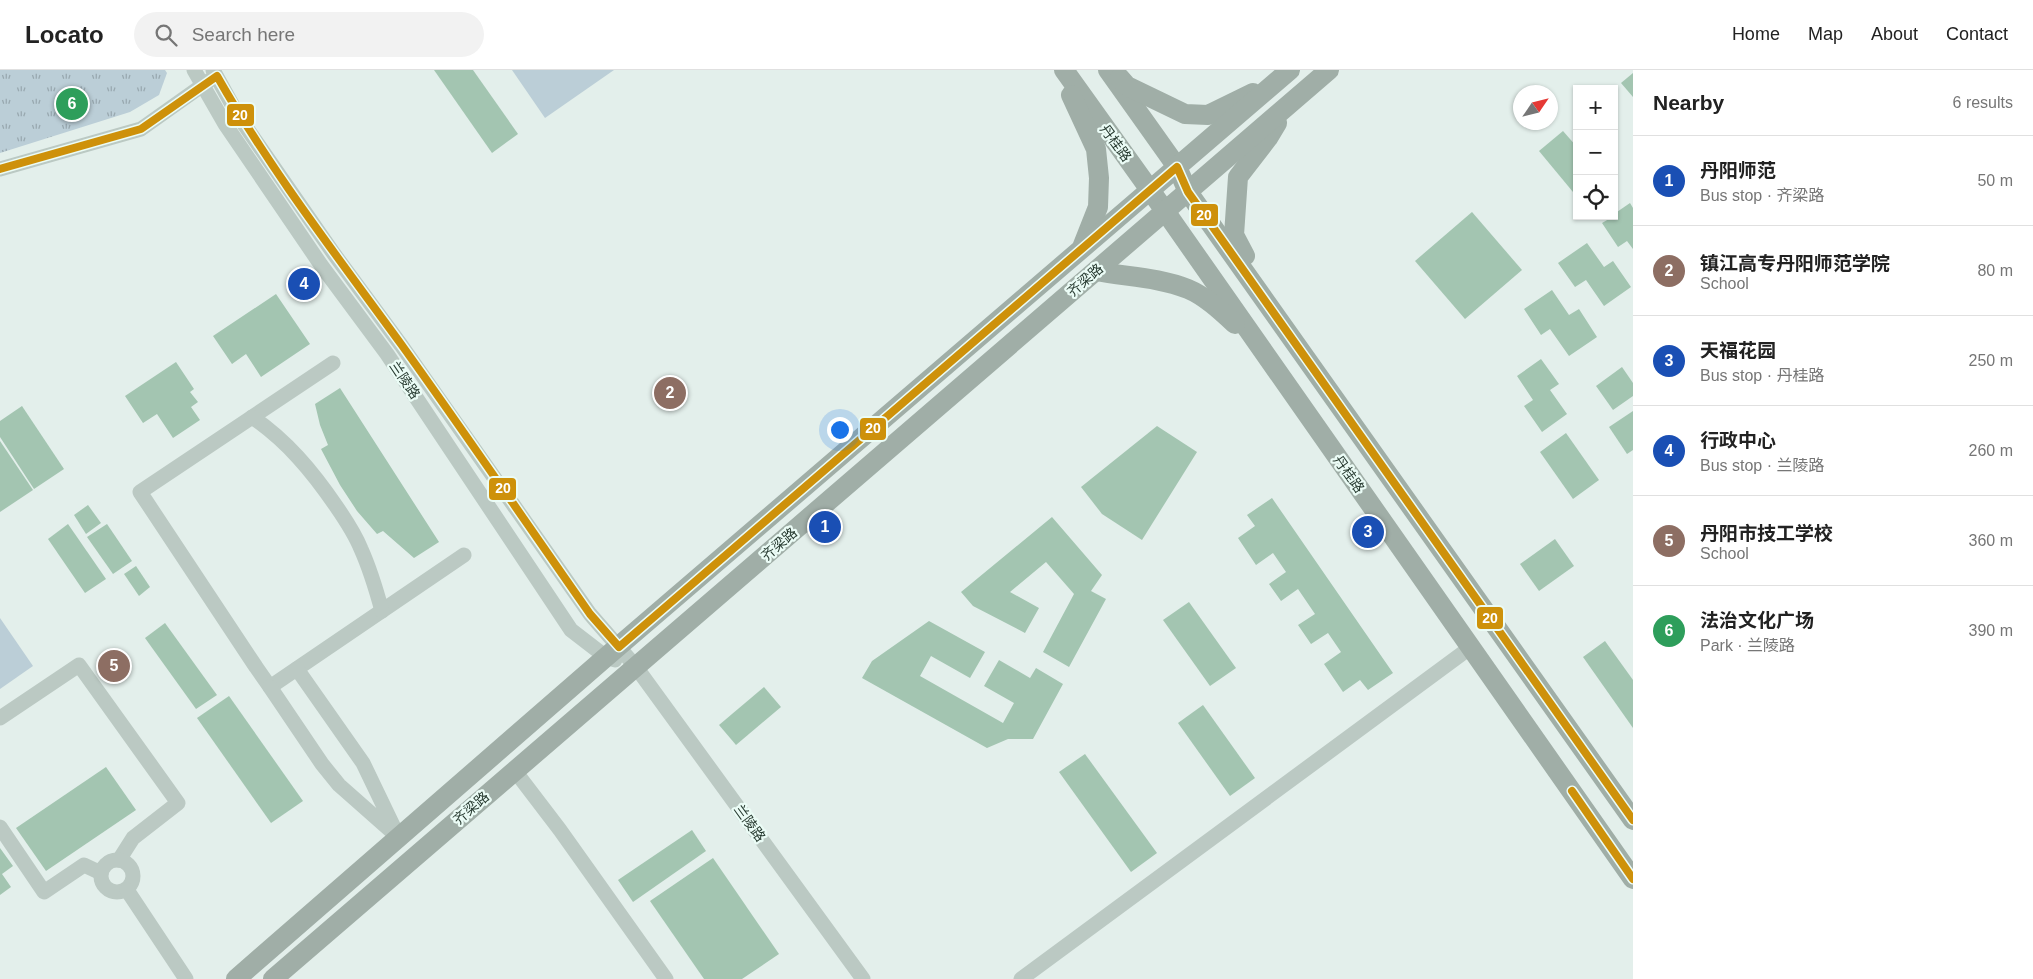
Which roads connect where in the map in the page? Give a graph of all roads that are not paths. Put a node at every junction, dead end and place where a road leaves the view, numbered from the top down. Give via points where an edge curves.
1 (194, 70) edge
2 (1062, 70) edge
3 (1108, 70) edge
4 (1112, 70) edge
5 (1329, 70) edge
6 (218, 72) edge
7 (1283, 76) edge
8 (203, 86) junction
9 (1287, 106) junction
10 (1177, 167) junction
11 (0, 168) edge
12 (1149, 190) junction
13 (1188, 192) junction
14 (1165, 211) junction
15 (1082, 249) junction
16 (1096, 271) junction
17 (1285, 328) junction
18 (1261, 348) junction
19 (333, 363) dead end
20 (252, 416) junction
21 (464, 555) dead end
22 (382, 611) junction
23 (1471, 647) junction
24 (613, 652) junction
25 (636, 666) junction
26 (297, 668) junction
27 (270, 687) junction
28 (0, 718) edge
29 (515, 771) junction
30 (1633, 820) edge
31 (0, 827) edge
32 (398, 838) junction
33 (119, 860) junction
34 (101, 873) junction
35 (1633, 879) edge
36 (127, 890) junction
37 (186, 979) edge
38 (236, 979) edge
39 (273, 979) edge
40 (666, 979) edge
41 (863, 979) edge
42 (1021, 979) edge

1 - 8 street, 兰陵路
2 - 12 main road, 丹桂路
2 - 15 main road via 1096,149 1098,207
3 - 10 main road
4 - 7 main road via 1127,86 1184,114 1208,115
5 - 9 main road, 齐梁路
6 - 8 street
6 - 24 street, 兰陵路 via 239,117 590,614
7 - 10 main road, 齐梁路
8 - 11 street via 141,129
8 - 24 street, 兰陵路 via 225,124 387,354 572,630
9 - 13 main road, 齐梁路
9 - 17 main road via 1268,138 1238,177 1234,234
10 - 12 main road, 齐梁路
10 - 13 main road
12 - 14 main road, 丹桂路
12 - 15 main road, 齐梁路
13 - 14 main road, 齐梁路
13 - 17 main road
14 - 16 main road, 齐梁路
14 - 18 main road, 丹桂路
15 - 24 main road, 齐梁路
16 - 18 main road via 1156,279 1189,290 1217,308
16 - 25 main road, 齐梁路
17 - 30 main road
18 - 23 main road, 丹桂路
19 - 20 street
20 - 22 street via 298,456 345,520 361,546
20 - 27 street via 140,492
21 - 22 street
22 - 26 street
23 - 35 main road, 丹桂路
23 - 42 street
24 - 25 street, 兰陵路
24 - 32 main road, 齐梁路
25 - 29 main road, 齐梁路
25 - 41 street, 兰陵路
26 - 27 street
26 - 32 street via 363,763
27 - 32 street via 339,785
28 - 33 street via 79,665 178,803 133,838
29 - 39 main road, 齐梁路
29 - 40 street
31 - 34 street via 44,892 84,865
32 - 38 main road, 齐梁路
33 - 34 street via 104,866
33 - 36 street via 132,868 134,876
34 - 36 street via 105,888 120,893
36 - 37 street

